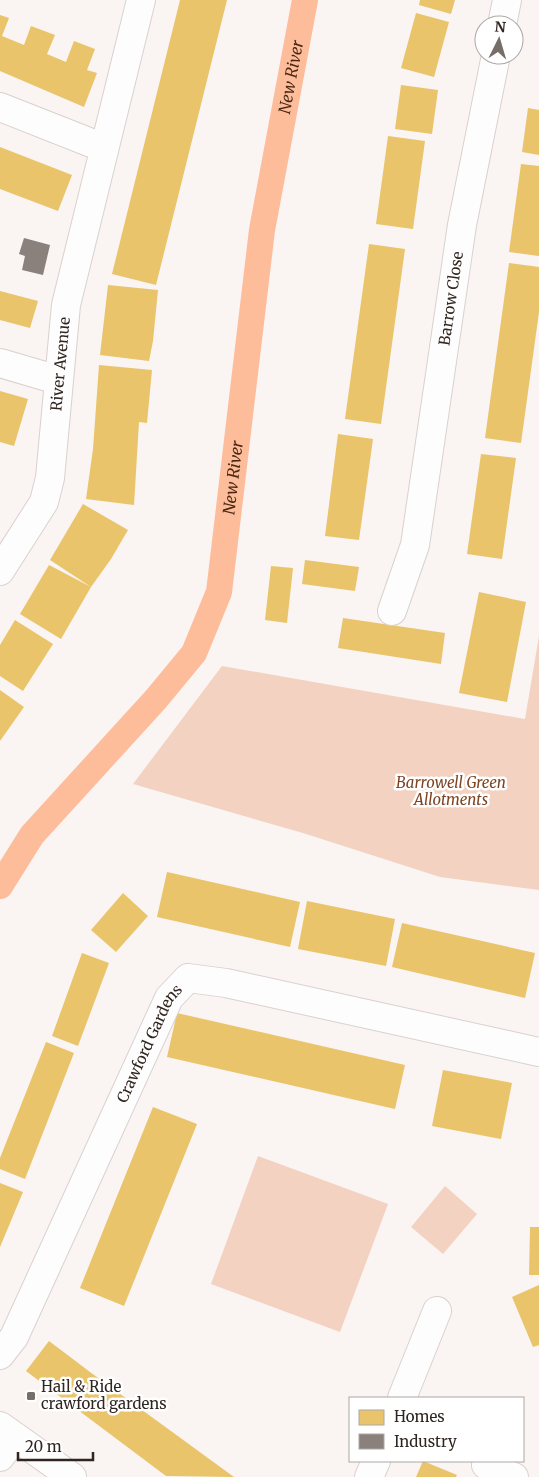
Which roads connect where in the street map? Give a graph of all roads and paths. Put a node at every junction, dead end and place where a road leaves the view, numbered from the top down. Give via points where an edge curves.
1 (141, 0) edge
2 (507, 0) edge
3 (504, 15) edge
4 (494, 65) edge
5 (0, 107) edge
6 (104, 148) junction
7 (0, 363) edge
8 (58, 380) junction
9 (0, 571) edge
10 (392, 611) dead end
11 (539, 1052) edge
12 (437, 1311) dead end
13 (0, 1355) edge
14 (402, 1397) edge
15 (5, 1440) edge
16 (376, 1462) edge
17 (486, 1465) dead end
18 (72, 1477) edge
19 (369, 1477) edge
20 (514, 1477) edge

1 - 6 street, River Avenue
2 - 3 street
4 - 10 street, Barrow Close via 462,225 415,545
5 - 6 street
6 - 8 street, River Avenue via 66,305
7 - 8 street
8 - 9 street, River Avenue via 50,478 44,502
11 - 13 street, Crawford Gardens via 226,983 188,978 169,998 14,1337
12 - 14 street
15 - 18 street
16 - 19 street
17 - 20 street

